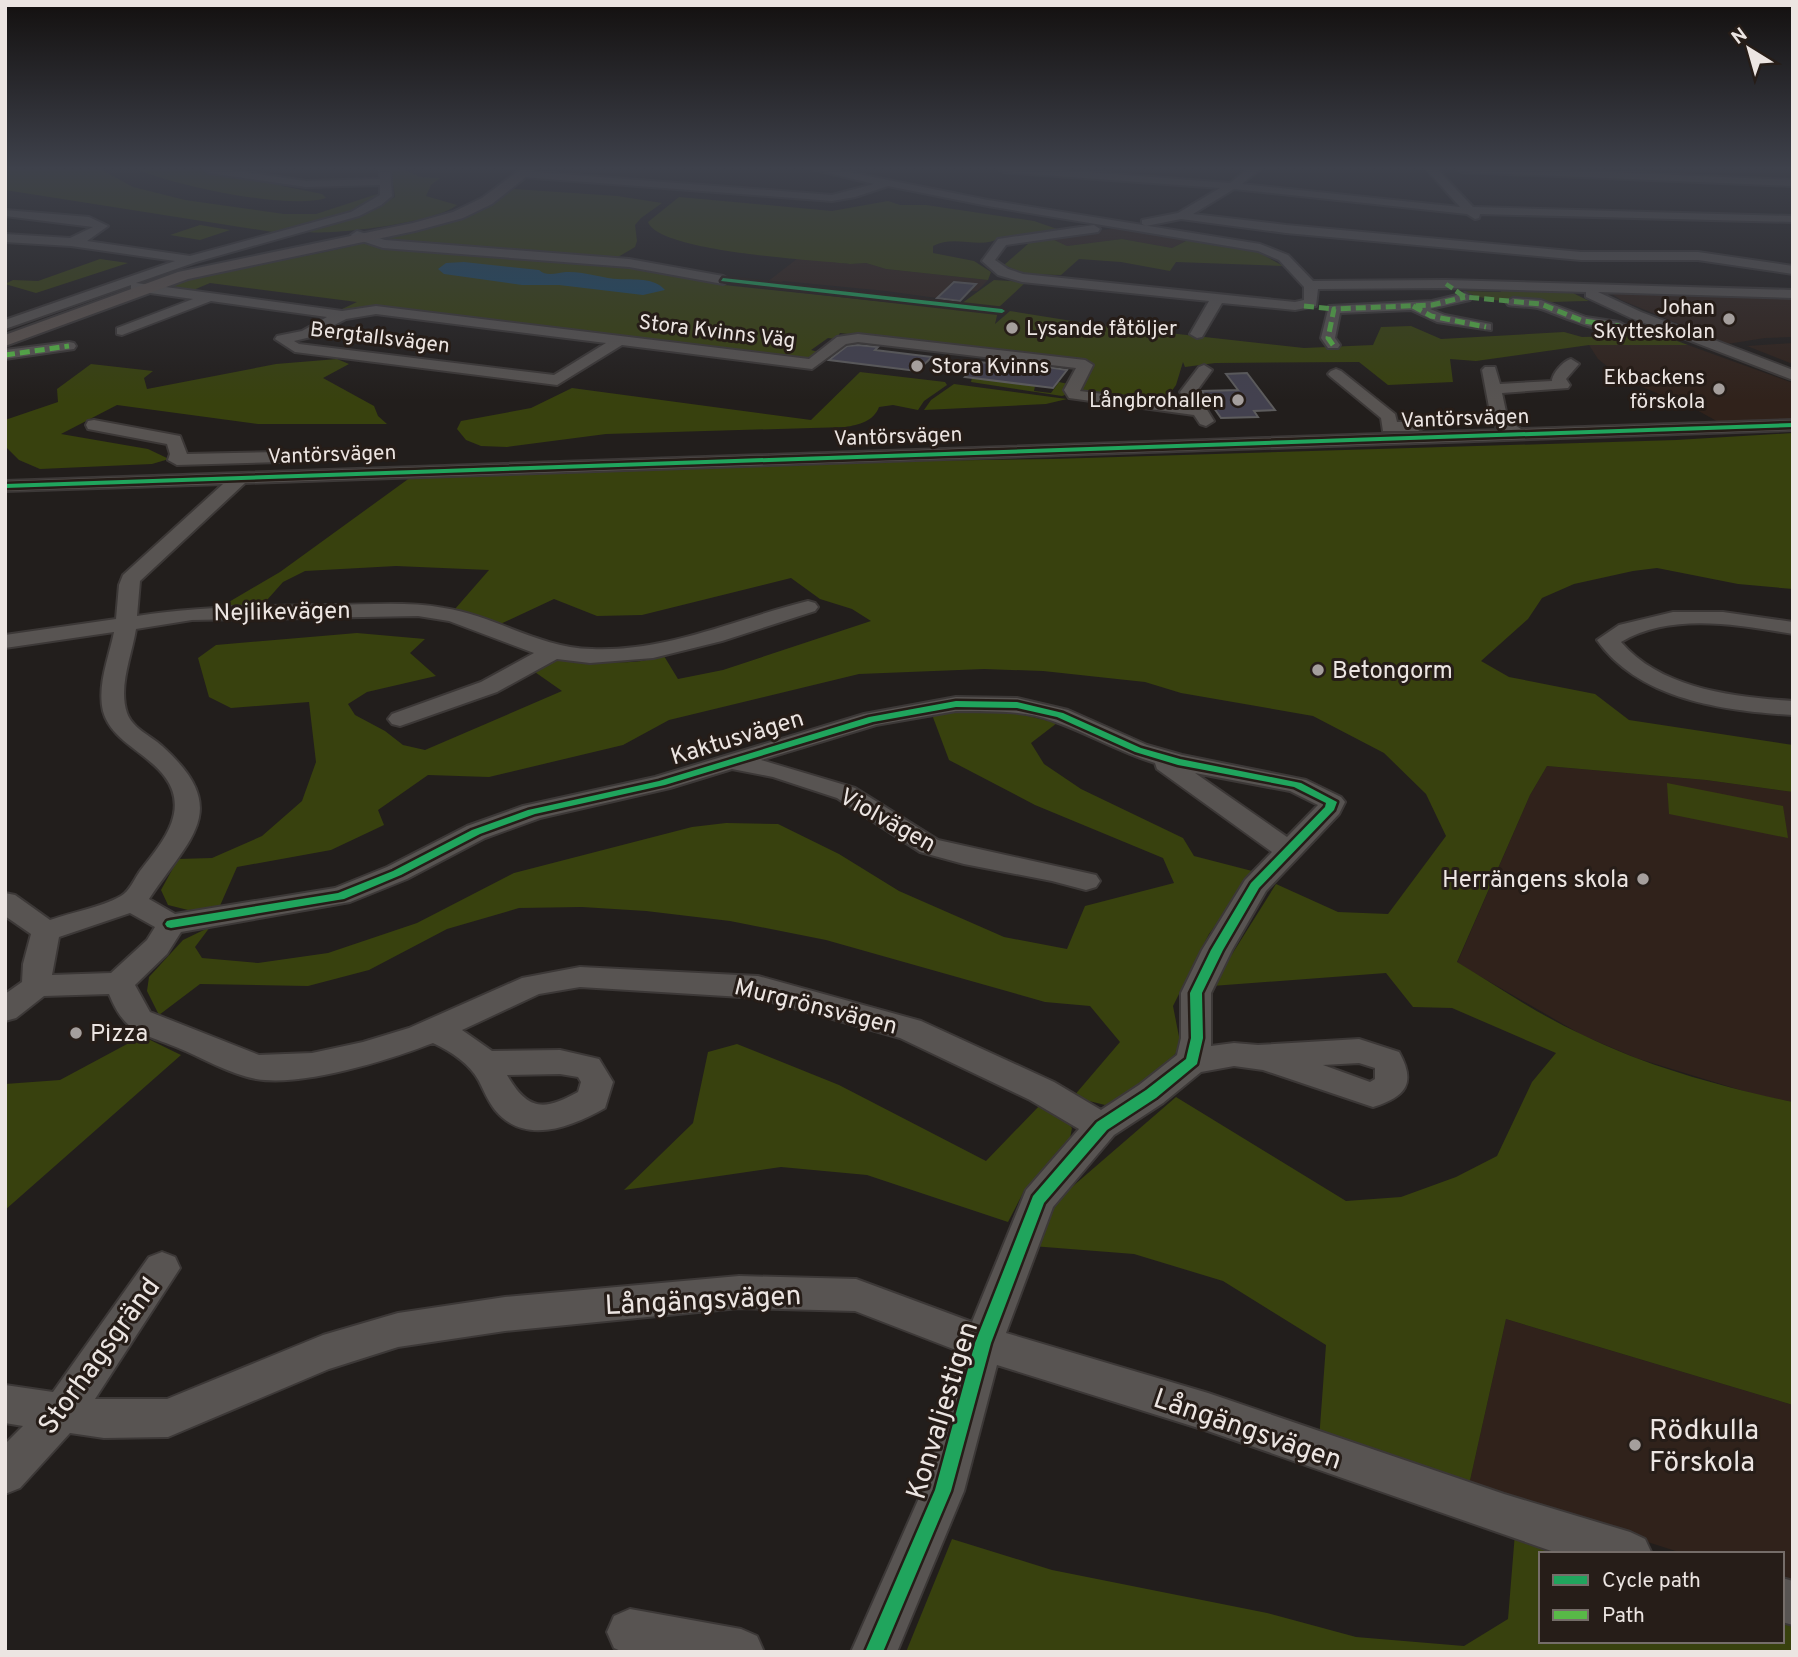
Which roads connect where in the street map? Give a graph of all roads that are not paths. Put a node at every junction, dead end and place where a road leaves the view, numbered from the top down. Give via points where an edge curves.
1 (102, 246) edge
2 (238, 246) edge
3 (312, 246) edge
4 (402, 246) edge
5 (999, 246) edge
6 (1238, 246) edge
7 (1477, 246) edge
8 (1513, 246) edge
9 (1518, 250) junction
10 (192, 259) junction
11 (217, 265) junction
12 (1793, 270) edge
13 (723, 280) dead end
14 (1203, 282) dead end
15 (1446, 284) junction
16 (1311, 285) junction
17 (139, 287) junction
18 (1581, 289) junction
19 (1793, 294) edge
20 (1196, 296) junction
21 (209, 297) junction
22 (1465, 297) junction
23 (1218, 298) junction
24 (1304, 306) junction
25 (1413, 306) junction
26 (1334, 309) junction
27 (342, 315) junction
28 (5, 325) edge
29 (1619, 326) dead end
30 (1486, 327) dead end
31 (122, 331) dead end
32 (1197, 334) dead end
33 (5, 339) edge
34 (620, 340) junction
35 (1334, 345) dead end
36 (69, 346) dead end
37 (5, 355) edge
38 (1572, 365) dead end
39 (1204, 370) dead end
40 (1490, 370) dead end
41 (1336, 374) dead end
42 (1793, 375) edge
43 (1494, 389) junction
44 (1200, 411) junction
45 (1500, 423) junction
46 (94, 425) dead end
47 (1793, 425) edge
48 (1212, 429) junction
49 (1519, 436) junction
50 (865, 440) dead end
51 (1224, 445) junction
52 (300, 456) dead end
53 (242, 476) junction
54 (5, 486) edge
55 (808, 607) dead end
56 (126, 623) junction
57 (1793, 628) edge
58 (5, 642) edge
59 (554, 651) junction
60 (1793, 708) edge
61 (400, 719) dead end
62 (1153, 754) junction
63 (733, 762) junction
64 (1289, 851) junction
65 (1086, 881) dead end
66 (5, 902) edge
67 (133, 902) junction
68 (171, 924) junction
69 (46, 931) junction
70 (119, 983) junction
71 (37, 986) junction
72 (5, 1010) edge
73 (434, 1030) junction
74 (1254, 1057) dead end
75 (1192, 1060) junction
76 (483, 1063) dead end
77 (1102, 1126) junction
78 (162, 1268) dead end
79 (983, 1343) junction
80 (5, 1404) edge
81 (63, 1412) junction
82 (5, 1474) edge
83 (1624, 1552) edge
84 (630, 1632) dead end
85 (741, 1652) edge
86 (874, 1652) edge

1 - 10 street
2 - 10 street
3 - 11 main road
4 - 13 street via 629,263
5 - 20 street via 988,261 1022,278
6 - 16 street via 1279,254
7 - 9 street
8 - 9 street
9 - 12 street via 1581,256 1698,256
9 - 18 street
10 - 11 street
10 - 28 street
11 - 17 main road
14 - 20 street
15 - 16 street
15 - 18 street
15 - 22 street
16 - 24 street via 1311,303
17 - 21 street, Bergtallsvägen
17 - 33 main road
18 - 19 street
18 - 42 street
20 - 23 street
21 - 27 street, Bergtallsvägen
21 - 31 street, Bergtallsvägen
22 - 25 street
22 - 29 street via 1541,304 1583,321
23 - 24 street
23 - 32 street
24 - 26 street
25 - 26 street
25 - 30 street via 1431,316
26 - 35 street via 1328,338
27 - 34 street, Stora Kvinns Väg via 376,310
27 - 34 street, Bergtallsvägen via 306,334 282,340 295,348 557,380
34 - 44 street, Stora Kvinns Väg via 812,364 842,340 858,338 1085,365 1072,390 1074,395
36 - 37 street
38 - 43 street via 1558,379 1562,384
39 - 44 street via 1188,392
40 - 43 street
41 - 45 street via 1389,417 1389,427
43 - 45 street
44 - 48 street
45 - 49 street
46 - 52 street via 174,440 177,460
47 - 49 street, Vantörsvägen
48 - 50 street
48 - 51 street
49 - 51 street, Vantörsvägen
51 - 53 street, Vantörsvägen via 408,463
53 - 54 street, Vantörsvägen
53 - 56 street via 136,570 127,590
55 - 59 street, Nejlikevägen via 637,656
56 - 58 street, Nejlikevägen
56 - 59 street, Nejlikevägen via 192,614 418,610 454,615
56 - 67 street via 113,699 116,715 172,768 189,802 188,820 176,844
57 - 60 street via 1749,620 1686,618 1621,630 1608,640 1617,655 1644,673 1682,689 1728,701
59 - 61 street via 489,687
62 - 63 street, Kaktusvägen via 1060,716 1017,705 956,704 872,719
62 - 64 street, Kaktusvägen
62 - 64 street, Kaktusvägen via 1297,785 1332,802
63 - 65 street, Violvägen via 846,793 929,846
63 - 68 street, Kaktusvägen via 502,822 340,896
64 - 75 street via 1255,886 1196,993
66 - 69 street
67 - 68 street
67 - 69 street
68 - 70 street via 157,947
69 - 71 street
70 - 71 street
70 - 73 street, Murgrönsvägen via 139,1020 257,1067 312,1065
71 - 72 street
73 - 76 street
73 - 77 street, Murgrönsvägen via 533,985 580,977 758,987 910,1029 1042,1091
74 - 75 street
75 - 77 street, Konvaljestigen
77 - 79 street, Konvaljestigen via 1038,1200
78 - 81 street, Storhagsgränd
79 - 81 street, Långängsvägen via 856,1295 739,1292 505,1314 398,1331 323,1353 168,1418 104,1419
79 - 83 street, Långängsvägen via 1209,1412
79 - 86 street, Konvaljestigen via 943,1491
80 - 81 street, Långängsvägen
81 - 82 street, Storhagsgränd
84 - 85 street

